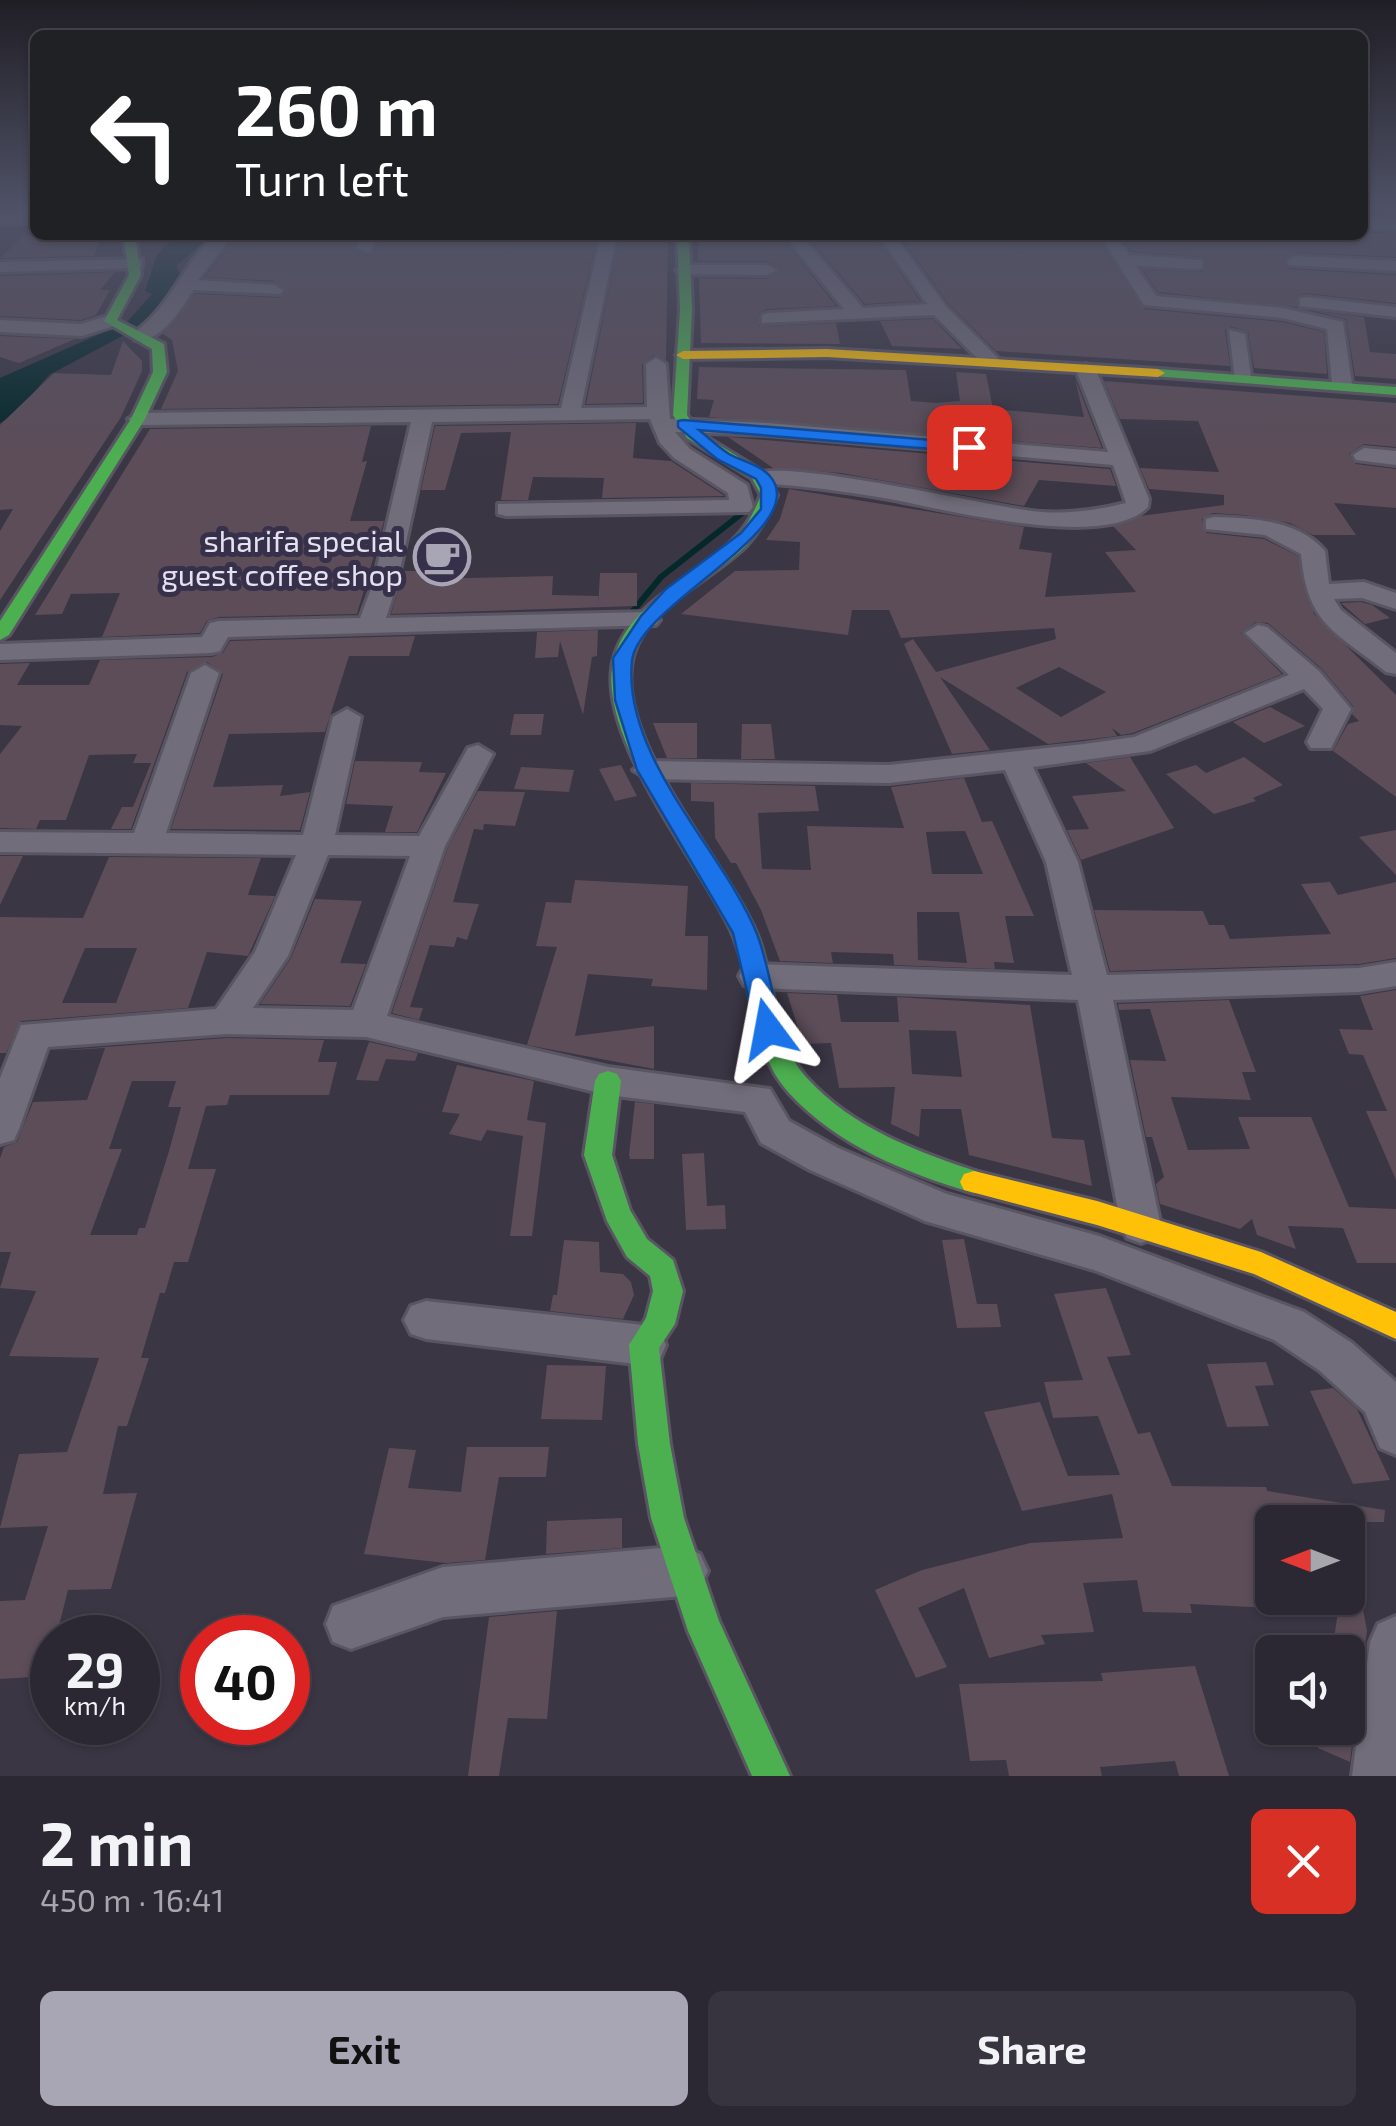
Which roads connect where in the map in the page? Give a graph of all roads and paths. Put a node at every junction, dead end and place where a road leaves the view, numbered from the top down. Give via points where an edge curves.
1 (130, 291) edge
2 (184, 291) edge
3 (597, 291) edge
4 (685, 291) edge
5 (838, 291) edge
6 (926, 291) edge
7 (1143, 291) edge
8 (1254, 291) edge
9 (1298, 291) edge
10 (1310, 291) edge
11 (939, 309) junction
12 (1396, 312) edge
13 (858, 315) junction
14 (768, 318) dead end
15 (0, 326) edge
16 (127, 329) junction
17 (1236, 334) dead end
18 (683, 355) junction
19 (990, 360) junction
20 (656, 364) dead end
21 (1086, 370) junction
22 (1245, 380) junction
23 (1342, 384) junction
24 (1396, 391) edge
25 (570, 413) junction
26 (423, 414) junction
27 (138, 419) junction
28 (657, 419) junction
29 (683, 424) junction
30 (1364, 454) dead end
31 (1396, 458) edge
32 (1119, 459) junction
33 (762, 476) junction
34 (506, 509) dead end
35 (1214, 524) dead end
36 (1318, 592) junction
37 (1396, 601) edge
38 (648, 620) junction
39 (371, 623) junction
40 (1258, 633) dead end
41 (0, 634) edge
42 (0, 652) edge
43 (1396, 666) edge
44 (204, 673) dead end
45 (1309, 677) junction
46 (347, 717) dead end
47 (1321, 742) dead end
48 (478, 754) dead end
49 (1016, 762) junction
50 (648, 770) junction
51 (148, 842) junction
52 (0, 843) edge
53 (317, 843) junction
54 (429, 846) junction
55 (1396, 974) edge
56 (756, 976) junction
57 (1093, 988) junction
58 (226, 1022) junction
59 (366, 1024) junction
60 (608, 1081) junction
61 (0, 1129) edge
62 (1141, 1226) junction
63 (426, 1320) dead end
64 (1361, 1333) edge
65 (644, 1345) junction
66 (1396, 1432) edge
67 (683, 1572) junction
68 (351, 1624) dead end
69 (1396, 1642) edge
70 (770, 1776) edge
71 (1378, 1776) edge

1 - 16 street
2 - 16 street via 179,303
3 - 25 street
4 - 18 street
5 - 13 street
6 - 11 street
7 - 8 street via 1150,301
9 - 23 street via 1336,326
10 - 12 street
11 - 13 street
11 - 19 street
13 - 14 street
15 - 16 street
16 - 27 street via 159,348 161,357
17 - 22 street
18 - 19 street
18 - 29 street
19 - 21 street
20 - 28 street
21 - 22 street
21 - 32 street
22 - 23 street
23 - 24 street
25 - 26 street
25 - 28 street
26 - 27 street
26 - 39 street
27 - 41 street
28 - 29 street
28 - 34 street via 678,449 740,490 743,504
29 - 32 street
29 - 33 street via 722,456
30 - 31 street
32 - 33 street via 1136,507 1063,521 992,517 898,494
33 - 38 street via 769,509 747,537 672,592
35 - 36 street via 1272,528 1302,542 1313,551
36 - 37 street via 1364,590
36 - 43 street via 1331,615
38 - 39 street
38 - 50 street via 622,658 625,700
39 - 42 street via 220,629 211,645
40 - 45 street
44 - 51 street
45 - 47 street via 1336,710
45 - 49 street via 1140,744
46 - 53 street
48 - 54 street
49 - 50 street via 889,774
49 - 57 street via 1062,862
50 - 56 street via 744,933
51 - 52 street
51 - 53 street
53 - 54 street
53 - 58 street via 271,956
54 - 59 street
55 - 57 street
56 - 57 street
56 - 62 street via 768,1029 793,1080 834,1118 902,1158
57 - 62 street
58 - 59 street
58 - 61 street via 34,1036
59 - 60 street
60 - 64 street via 756,1099 775,1132 939,1209 1099,1254 1289,1326
60 - 65 street via 598,1155 618,1213 638,1248 663,1269 668,1291 660,1324
62 - 64 street via 1328,1291
63 - 65 street
64 - 66 street
65 - 67 street via 664,1505
67 - 68 street via 443,1592
67 - 70 street
69 - 71 street

